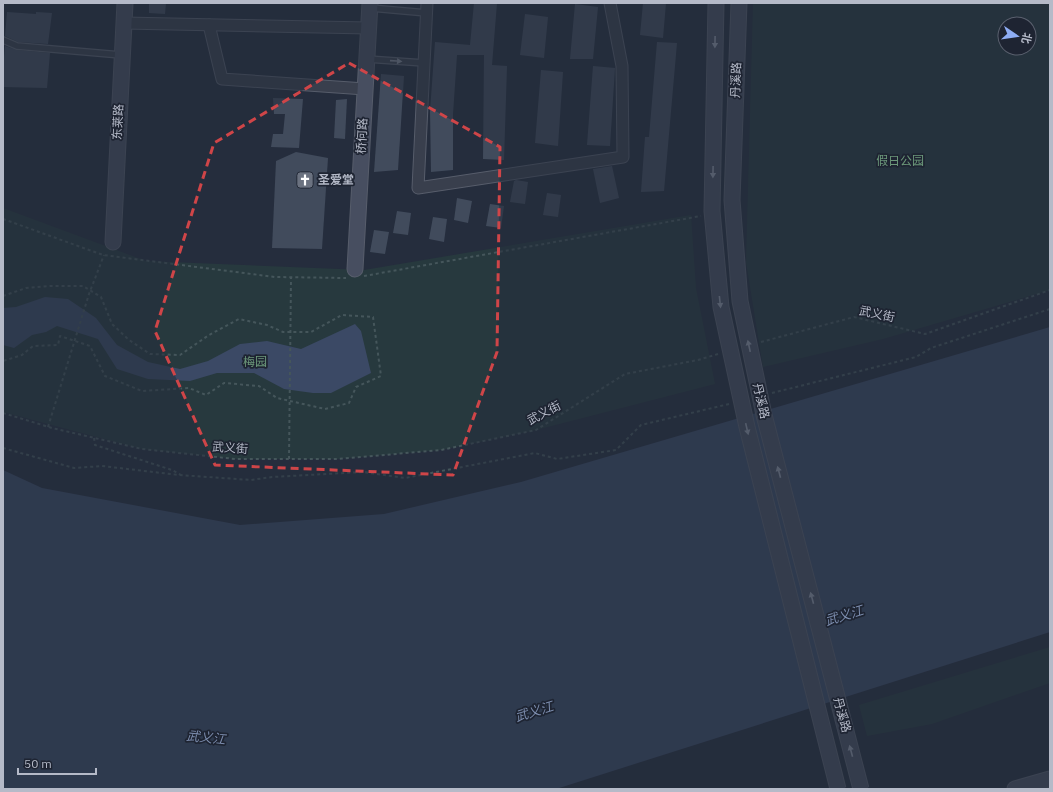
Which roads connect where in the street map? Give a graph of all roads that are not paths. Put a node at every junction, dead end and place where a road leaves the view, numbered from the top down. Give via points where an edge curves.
1 (125, 3) edge
2 (610, 3) edge
3 (716, 3) edge
4 (739, 3) edge
5 (370, 5) edge
6 (427, 8) edge
7 (124, 23) junction
8 (209, 24) junction
9 (369, 28) junction
10 (3, 40) edge
11 (122, 55) junction
12 (367, 59) junction
13 (424, 63) junction
14 (365, 89) junction
15 (112, 242) road end
16 (355, 269) dead end
17 (1050, 779) edge
18 (838, 789) edge
19 (861, 789) edge
20 (1015, 789) edge

1 - 7 main road, 东莱路
2 - 13 street via 622,66 623,157 418,188
3 -> 18 main road, 丹溪路, bridge via 712,211 721,307 747,427
19 -> 4 main road, 丹溪路, bridge via 764,415 740,301 732,200
5 - 6 lane
5 - 9 main road, 桥何路
6 - 13 street
7 - 8 street
7 - 11 main road, 东莱路
8 - 9 street
8 - 14 street via 222,79
9 - 12 main road, 桥何路
10 - 11 lane via 17,46
11 - 15 main road, 东莱路
12 -> 13 lane
12 - 14 main road, 桥何路
14 - 16 main road, 桥何路
17 - 20 main road

